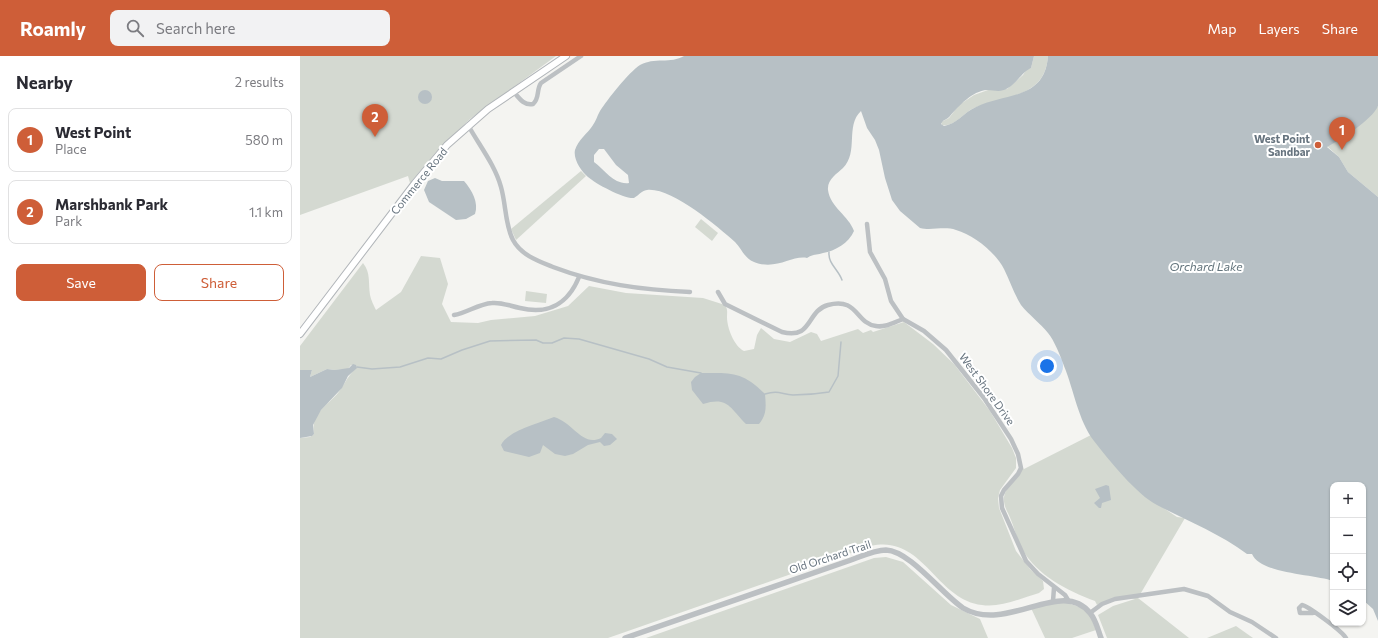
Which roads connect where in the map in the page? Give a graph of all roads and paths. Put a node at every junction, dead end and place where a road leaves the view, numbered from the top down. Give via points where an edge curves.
1 (566, 56) edge
2 (581, 56) edge
3 (515, 90) junction
4 (468, 125) junction
5 (867, 224) dead end
6 (579, 277) junction
7 (690, 292) dead end
8 (718, 292) dead end
9 (454, 315) dead end
10 (903, 318) junction
11 (300, 334) edge
12 (1054, 588) junction
13 (1068, 600) junction
14 (1053, 601) junction
15 (1090, 613) junction
16 (1313, 613) dead end
17 (625, 638) edge
18 (1101, 638) edge
19 (1276, 638) edge
20 (1346, 638) edge

1 - 3 main road, Commerce Road
2 - 3 street via 541,83 535,103 523,102
3 - 4 main road, Commerce Road
4 - 6 street via 501,185 508,227 519,249 533,259
4 - 11 main road, Commerce Road via 427,169
5 - 10 street, West Shore Drive via 870,252 885,279 891,301
6 - 7 street via 621,286
6 - 9 street via 569,297 553,306 536,310 486,303
8 - 10 street via 725,304 790,334 802,331 819,311 829,305 851,306 868,324 876,327
10 - 12 street, West Shore Drive via 924,331 946,350 984,398 1011,439 1021,468 1001,496 1002,508 1026,561
12 - 13 street, West Shore Drive
12 - 14 street
13 - 14 street, Old Orchard Trail
13 - 15 street via 1078,603
14 - 17 street, Old Orchard Trail via 1004,615 979,614 964,608 941,591 906,557 887,550
15 - 18 street
15 - 19 street via 1115,599 1184,589 1208,596 1230,612 1252,622
16 - 20 street via 1331,624

